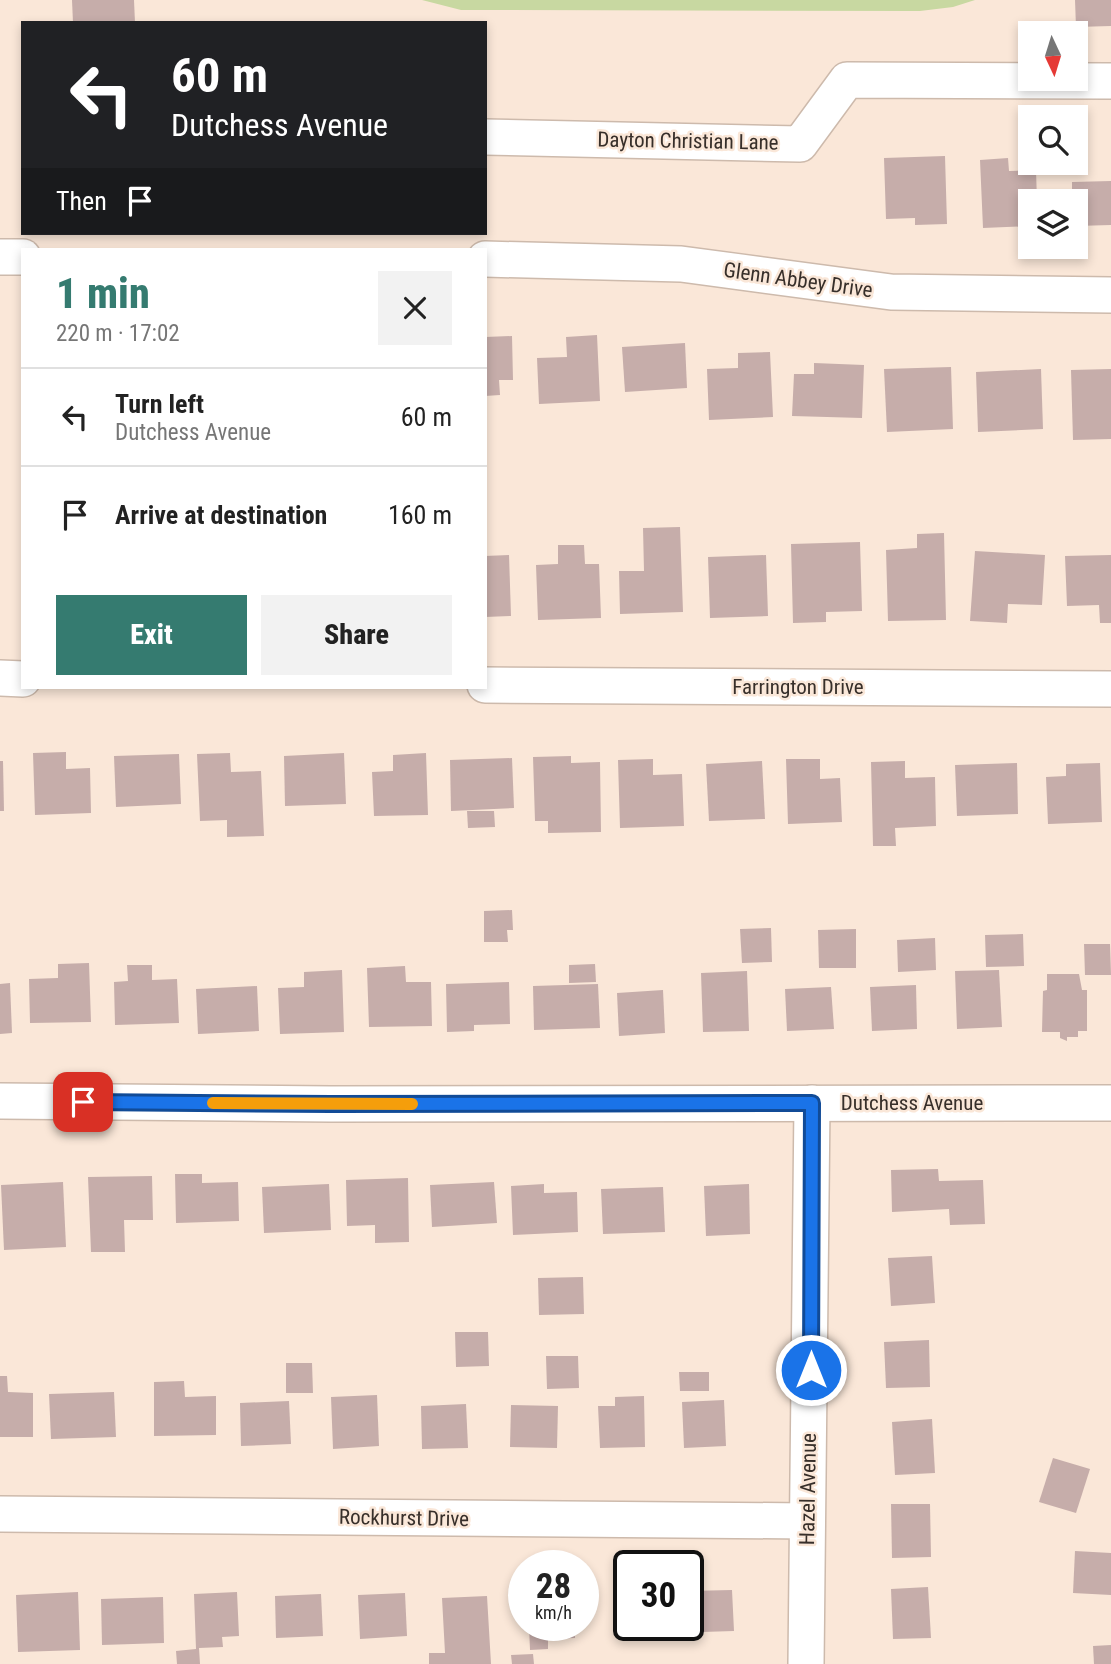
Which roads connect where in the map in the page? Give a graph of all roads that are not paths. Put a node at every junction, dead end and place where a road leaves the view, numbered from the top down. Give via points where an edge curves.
1 (1111, 81) edge
2 (487, 137) edge
3 (0, 257) edge
4 (21, 257) edge
5 (487, 259) edge
6 (1111, 295) edge
7 (0, 678) edge
8 (21, 679) edge
9 (487, 685) edge
10 (1111, 689) edge
11 (0, 1101) edge
12 (1111, 1102) edge
13 (812, 1103) junction
14 (0, 1514) edge
15 (807, 1521) junction
16 (806, 1664) edge

1 - 2 street, Dayton Christian Lane via 847,80 800,144
3 - 4 street
5 - 6 street, Glenn Abbey Drive via 681,264 891,292
7 - 8 street
9 - 10 street, Farrington Drive
11 - 13 street, Dutchess Avenue
12 - 13 street, Dutchess Avenue
13 - 15 street, Hazel Avenue
14 - 15 street, Rockhurst Drive
15 - 16 street, Hazel Avenue

